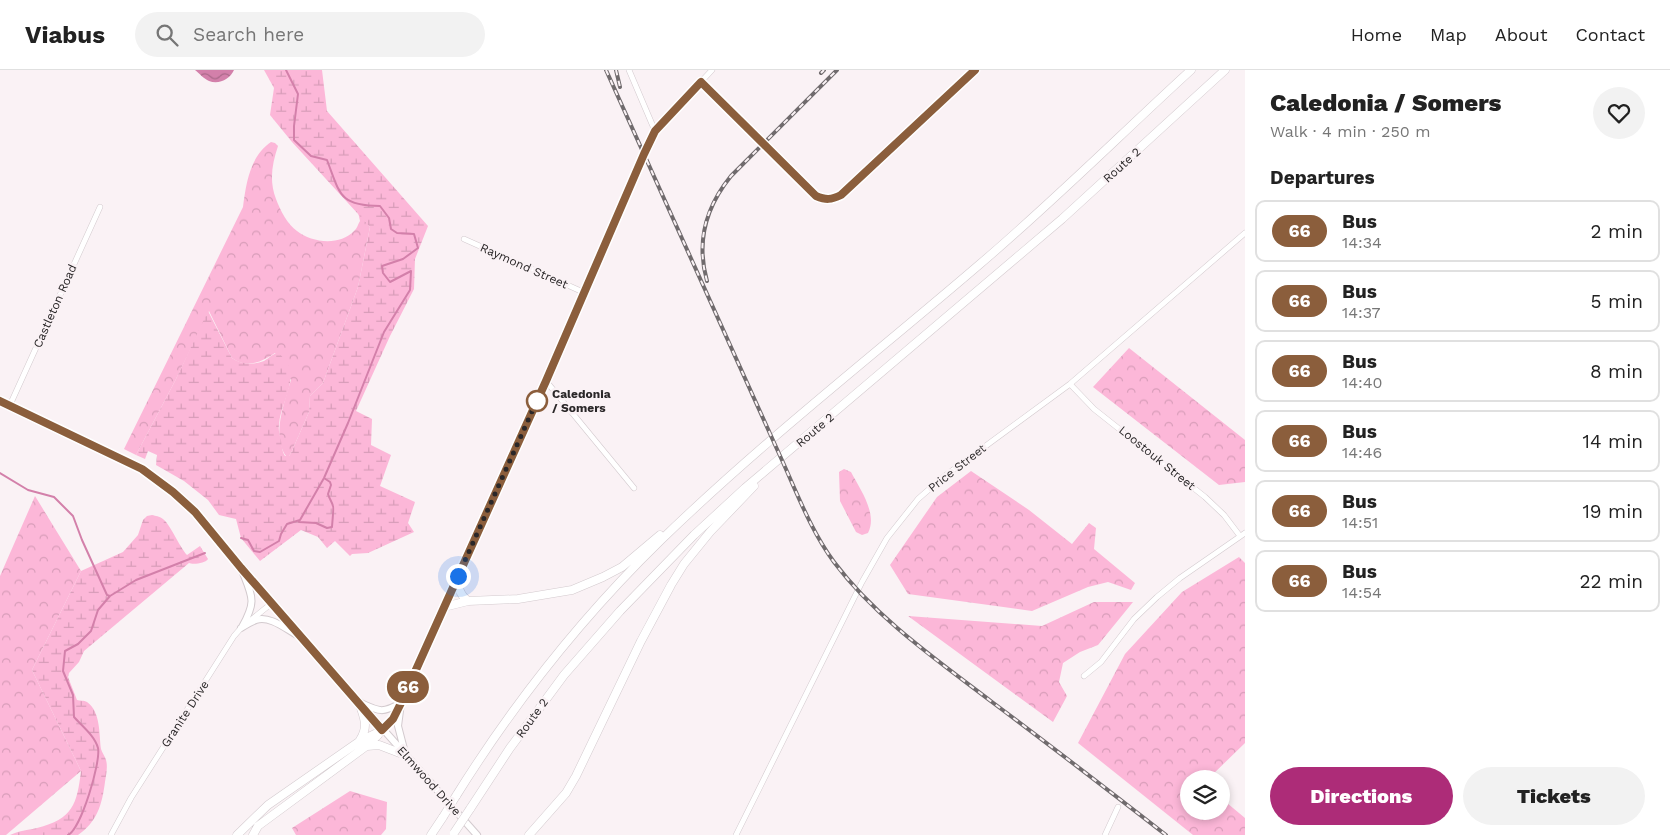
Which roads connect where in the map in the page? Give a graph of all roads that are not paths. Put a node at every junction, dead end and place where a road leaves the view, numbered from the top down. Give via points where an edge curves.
1 (629, 70) edge
2 (712, 70) edge
3 (975, 70) edge
4 (1191, 70) edge
5 (1225, 70) edge
6 (701, 82) junction
7 (655, 131) junction
8 (100, 207) dead end
9 (1245, 233) edge
10 (464, 239) dead end
11 (583, 292) junction
12 (546, 381) junction
13 (1070, 384) junction
14 (0, 401) edge
15 (10, 405) junction
16 (770, 467) junction
17 (634, 488) dead end
18 (694, 510) junction
19 (1242, 534) edge
20 (241, 568) junction
21 (458, 576) junction
22 (468, 601) junction
23 (272, 604) junction
24 (444, 606) junction
25 (241, 628) junction
26 (303, 639) junction
27 (1084, 676) dead end
28 (359, 702) junction
29 (401, 703) junction
30 (382, 730) junction
31 (362, 744) junction
32 (405, 755) junction
33 (1118, 807) dead end
34 (454, 834) edge
35 (111, 835) edge
36 (237, 835) edge
37 (253, 835) edge
38 (431, 835) edge
39 (477, 835) edge
40 (530, 835) edge
41 (736, 835) edge
42 (1105, 835) edge

1 - 7 street
2 - 6 street
3 - 6 street via 841,195 832,199 816,196
4 - 18 highway, Route 2 via 1006,242 744,463
5 - 16 highway, Route 2 via 1069,212
6 - 7 street
7 - 11 street
8 - 15 street, Castleton Road
9 - 13 street, Price Street
10 - 11 street, Raymond Street
11 - 12 street
12 - 17 street
12 - 21 street
13 - 19 street, Loostouk Street via 1094,408 1205,497
13 - 41 street, Price Street via 942,478 918,499 887,538
14 - 15 main road, Elmwood Drive
15 - 20 main road, Elmwood Drive via 142,469 195,512
16 - 34 highway, Route 2, bridge via 694,535 587,648 534,714
16 - 40 highway via 684,564 653,617 576,776 566,793
18 - 22 highway via 622,566 586,584 527,598
18 - 38 highway, Route 2, bridge via 626,576 551,662 496,735
19 - 27 street via 1157,597 1134,619 1101,662
20 - 23 main road, Elmwood Drive
20 - 25 main road via 252,594 248,615
21 - 22 highway via 458,589
21 - 24 street
22 - 24 highway
23 - 25 street, Granite Drive
23 - 26 main road, Elmwood Drive
24 - 29 street
25 - 26 main road via 256,620 266,620
25 - 35 street, Granite Drive via 131,798
26 - 28 main road, Elmwood Drive
28 - 29 main road via 383,711
28 - 30 main road, Elmwood Drive
28 - 31 highway via 366,725
29 - 30 street via 393,719
29 - 32 main road via 398,726
30 - 31 highway
30 - 32 main road, Elmwood Drive
31 - 32 highway via 379,745
31 - 36 highway via 268,805
31 - 37 highway via 258,826
32 - 39 main road, Elmwood Drive
33 - 42 street

